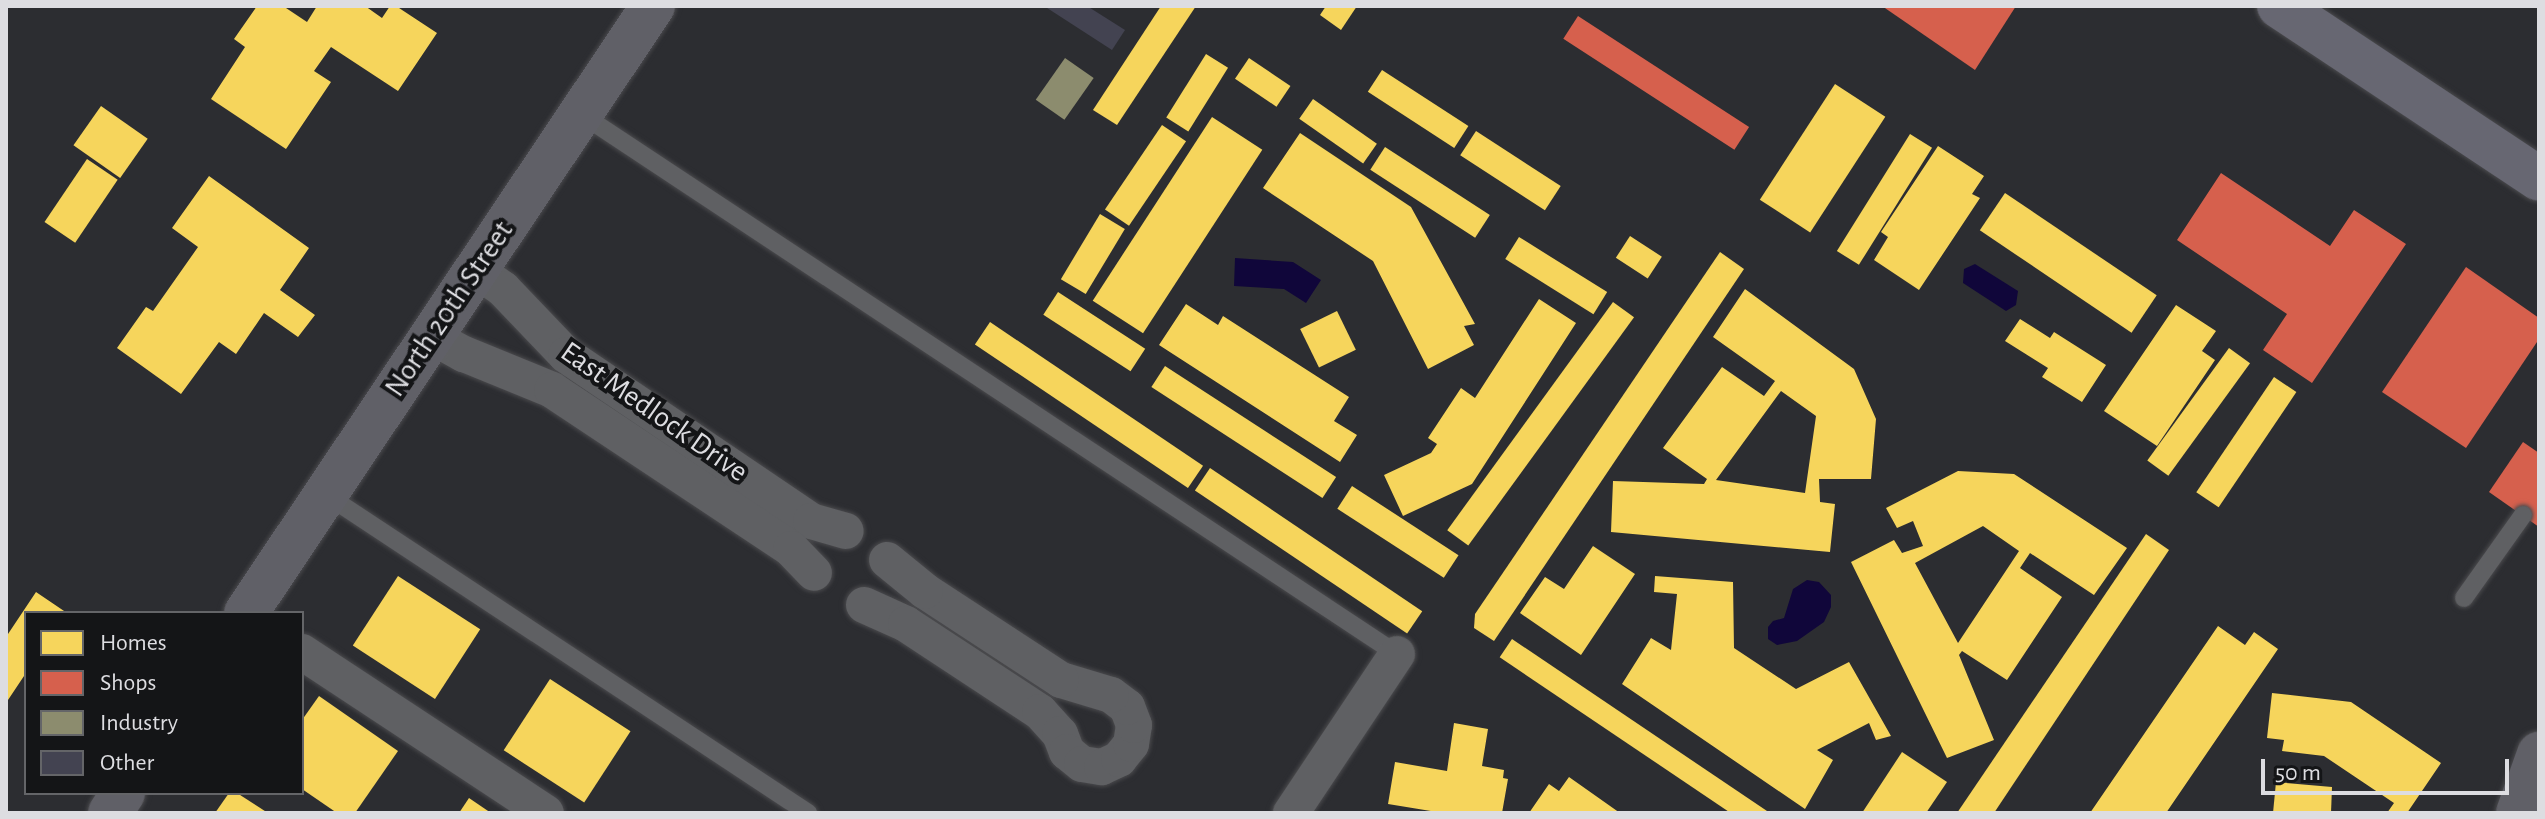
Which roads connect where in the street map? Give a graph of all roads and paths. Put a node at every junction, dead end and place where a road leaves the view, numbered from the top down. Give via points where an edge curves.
1 (653, 6) edge
2 (2279, 6) edge
3 (581, 114) junction
4 (2539, 179) edge
5 (476, 270) junction
6 (431, 336) junction
7 (325, 494) junction
8 (2523, 515) dead end
9 (846, 531) junction
10 (887, 560) junction
11 (814, 573) junction
12 (2464, 598) dead end
13 (864, 605) junction
14 (247, 611) edge
15 (304, 653) edge
16 (1397, 654) joint
17 (2539, 754) edge
18 (122, 795) edge
19 (2517, 807) edge
20 (110, 813) edge
21 (546, 813) edge
22 (808, 813) edge
23 (1291, 813) edge

1 - 3 street, North 20th Street
2 - 4 main road
3 - 5 street, North 20th Street
3 - 16 lane
5 - 6 street, North 20th Street
5 - 9 street, East Medlock Drive via 503,289 566,355 811,521
6 - 7 street, North 20th Street
6 - 11 street, East Medlock Drive via 552,390 791,549
7 - 14 street, North 20th Street
7 - 22 lane
8 - 12 lane
9 - 10 street, East Medlock Drive via 871,537
9 - 11 street via 818,550
10 - 13 street via 887,580
10 - 13 street, East Medlock Drive via 1061,680 1111,695 1127,707 1134,725 1131,744 1119,759 1102,767 1082,764 1067,752 1060,734 1040,712 906,624
11 - 13 street, East Medlock Drive via 831,600
15 - 21 street
16 - 23 street
17 - 19 street
18 - 20 street

